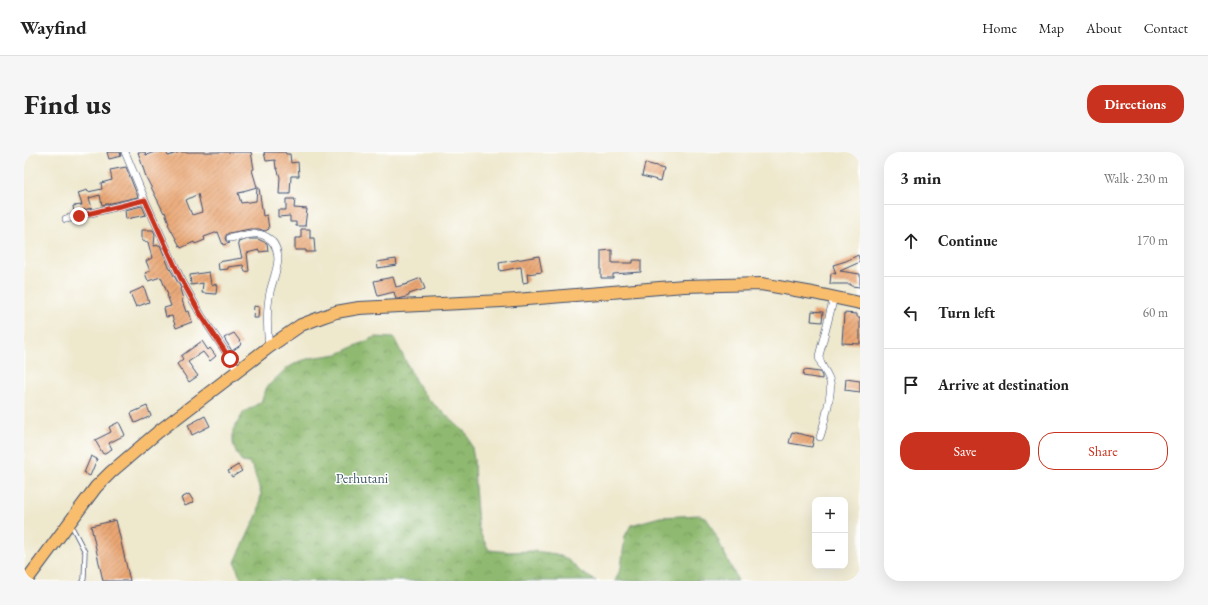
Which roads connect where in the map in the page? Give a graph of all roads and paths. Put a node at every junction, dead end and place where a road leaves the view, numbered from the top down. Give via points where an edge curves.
1 (125, 152) edge
2 (145, 200) junction
3 (66, 219) dead end
4 (230, 238) dead end
5 (834, 297) junction
6 (860, 303) edge
7 (269, 347) junction
8 (238, 370) junction
9 (820, 437) dead end
10 (69, 522) junction
11 (26, 581) edge
12 (83, 581) edge

1 - 2 street
2 - 3 street
2 - 8 street via 180,277 201,315
4 - 7 street via 261,234 269,238 278,253 267,320
5 - 6 highway
5 - 7 highway via 762,284 684,286 502,301 359,308 336,312 302,325
5 - 9 street via 819,356 831,386
7 - 8 highway
8 - 10 highway via 111,472
10 - 11 highway
10 - 12 lane via 85,552

